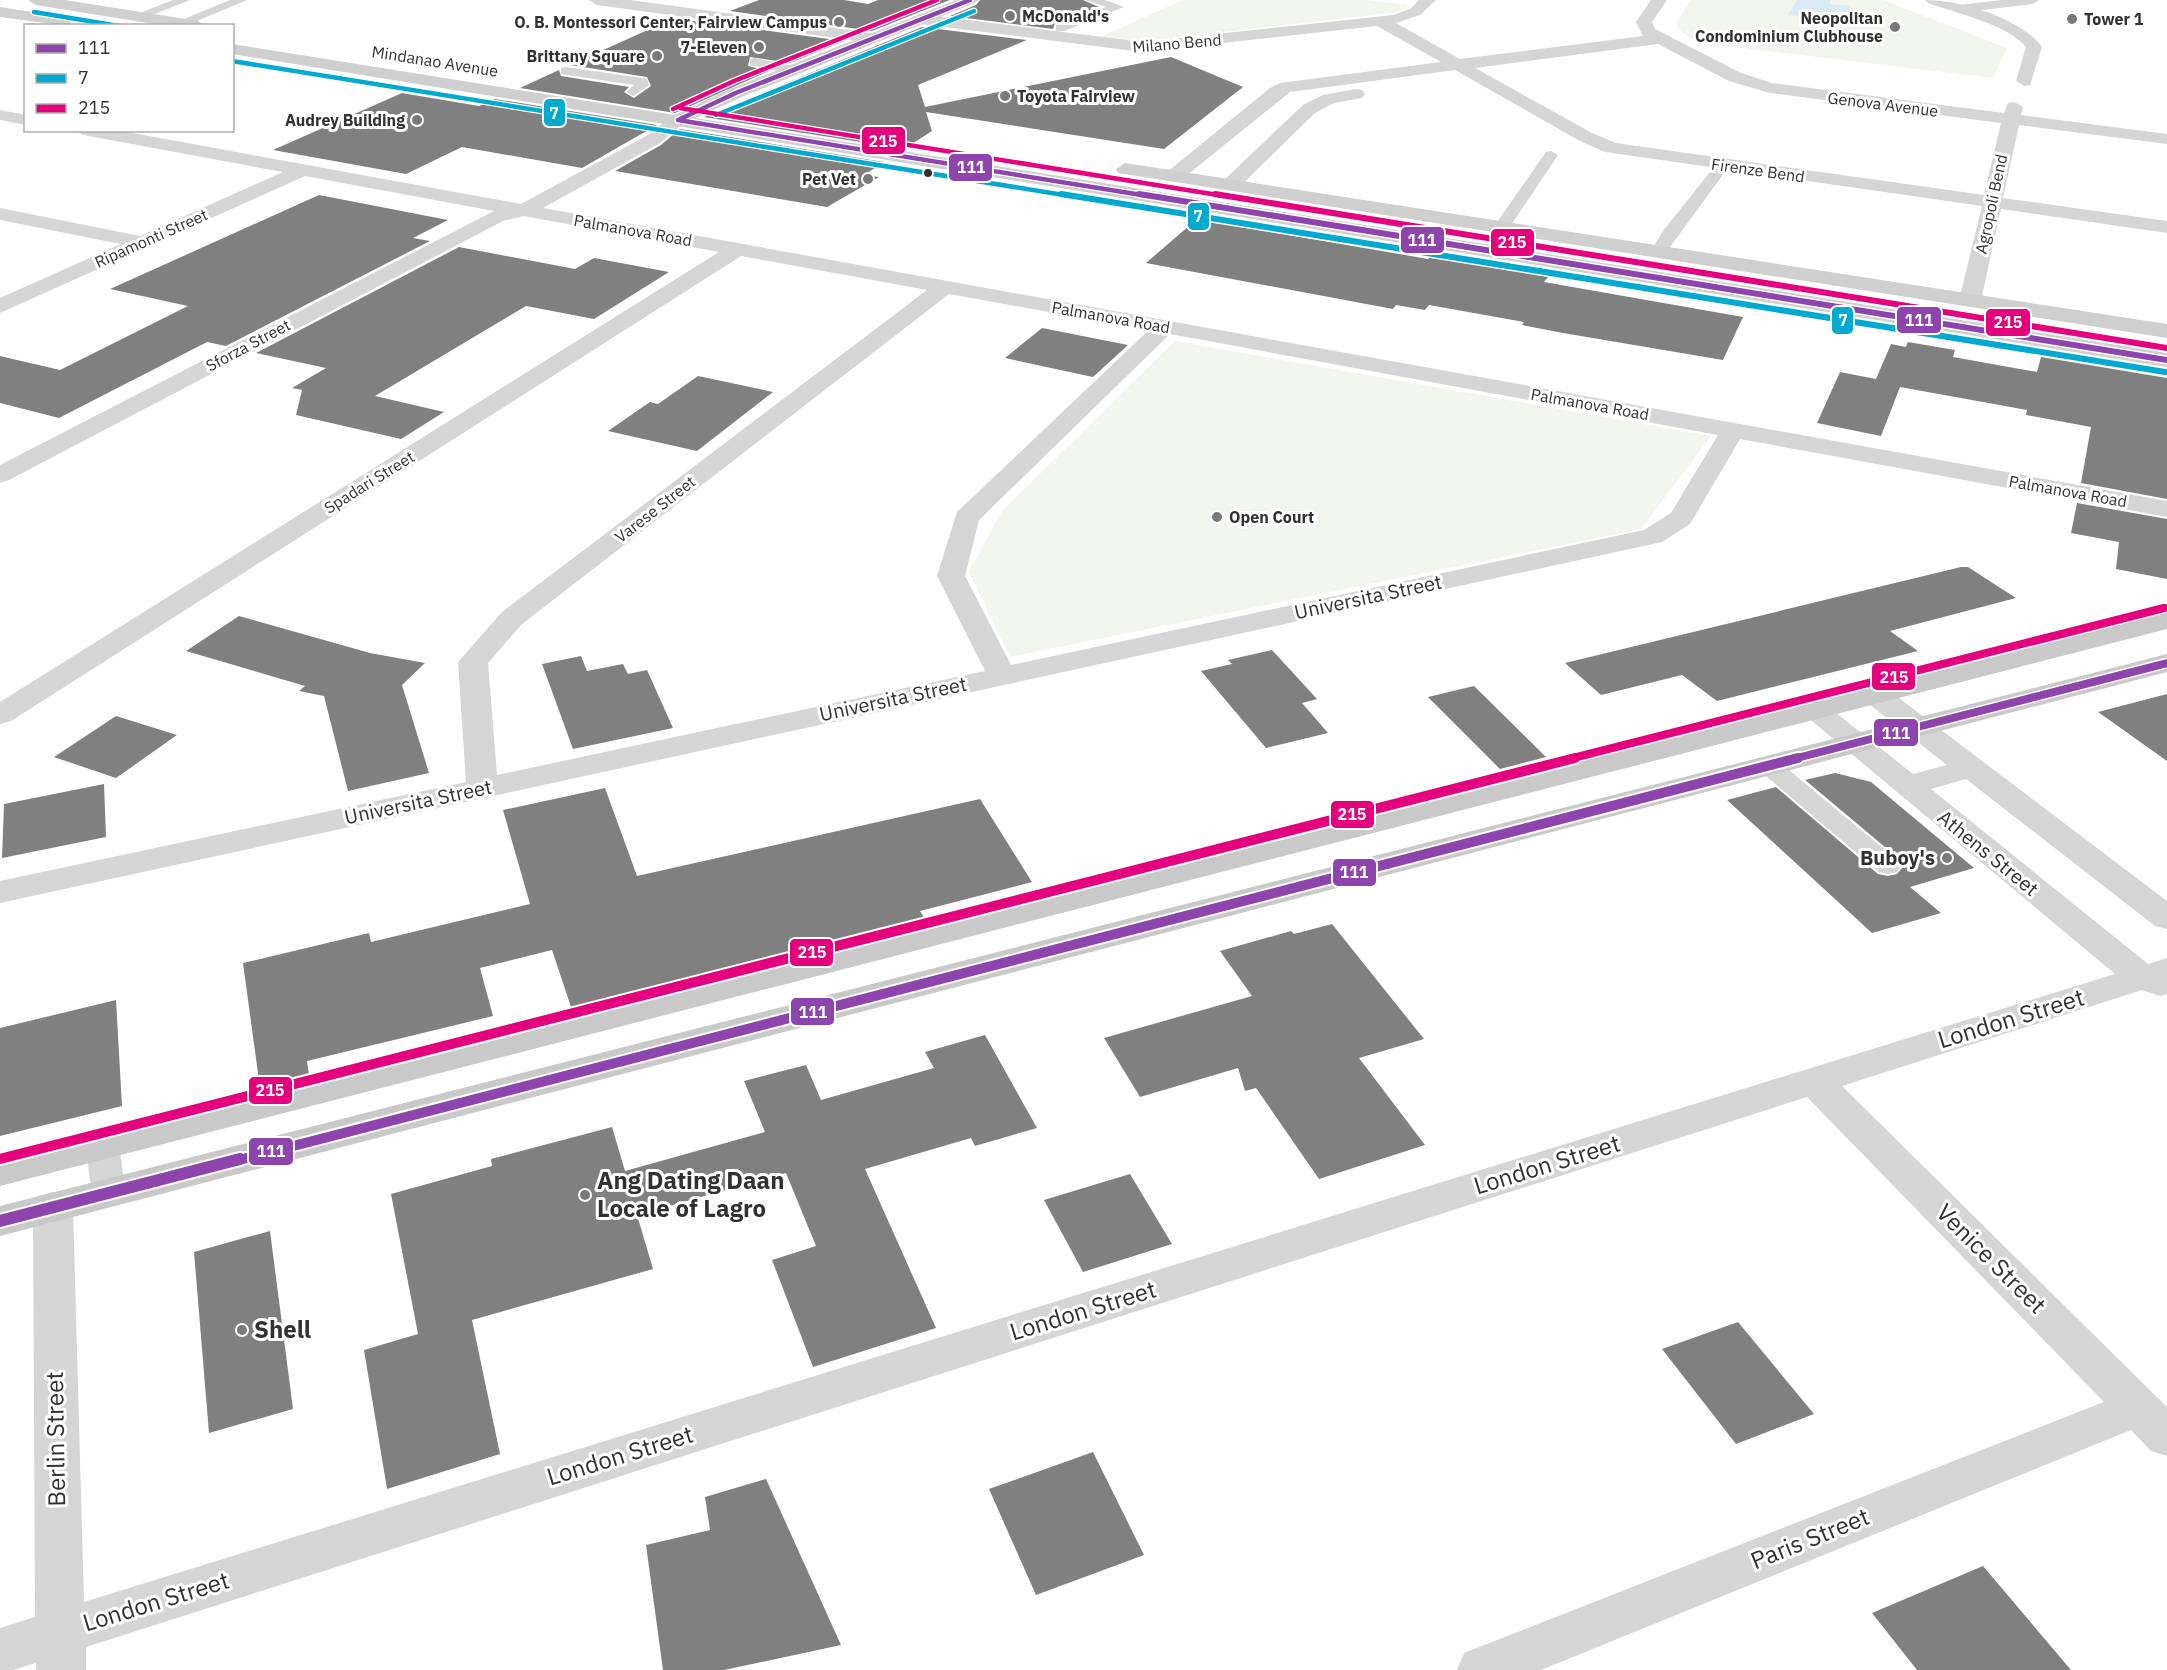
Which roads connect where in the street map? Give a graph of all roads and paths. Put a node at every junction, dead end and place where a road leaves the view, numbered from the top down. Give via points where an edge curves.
1 (36, 0) edge
2 (184, 0) edge
3 (241, 0) edge
4 (597, 0) edge
5 (970, 0) edge
6 (1091, 0) edge
7 (1428, 0) edge
8 (1659, 0) edge
9 (1933, 0) edge
10 (2033, 0) edge
11 (1958, 9) junction
12 (0, 12) edge
13 (138, 16) junction
14 (920, 20) junction
15 (1380, 21) junction
16 (180, 23) junction
17 (75, 24) edge
18 (186, 24) edge
19 (1059, 28) dead end
20 (872, 38) junction
21 (1657, 39) junction
22 (234, 49) edge
23 (1686, 53) junction
24 (1663, 56) dead end
25 (1640, 59) dead end
26 (754, 62) dead end
27 (1457, 64) junction
28 (793, 70) junction
29 (560, 73) dead end
30 (1481, 78) junction
31 (2024, 81) junction
32 (2008, 101) junction
33 (711, 104) junction
34 (0, 116) edge
35 (24, 120) edge
36 (678, 120) junction
37 (94, 132) edge
38 (2167, 139) edge
39 (1551, 155) dead end
40 (1724, 165) junction
41 (303, 170) junction
42 (1173, 176) junction
43 (1230, 185) junction
44 (1992, 202) junction
45 (524, 210) junction
46 (498, 211) junction
47 (0, 214) edge
48 (2167, 227) edge
49 (1501, 228) junction
50 (140, 243) junction
51 (738, 249) junction
52 (1659, 251) junction
53 (944, 287) junction
54 (1970, 300) junction
55 (0, 306) edge
56 (1165, 327) junction
57 (2167, 331) edge
58 (2167, 360) edge
59 (1733, 430) junction
60 (0, 475) edge
61 (2167, 509) edge
62 (2167, 620) edge
63 (2167, 663) edge
64 (1002, 676) junction
65 (1876, 695) junction
66 (1815, 711) junction
67 (0, 715) edge
68 (1918, 728) junction
69 (1855, 744) junction
70 (1769, 766) junction
71 (1971, 768) junction
72 (1907, 786) junction
73 (482, 788) junction
74 (1888, 866) dead end
75 (0, 891) edge
76 (2167, 918) edge
77 (2159, 978) edge
78 (1814, 1081) junction
79 (103, 1145) junction
80 (0, 1172) edge
81 (108, 1193) junction
82 (53, 1207) junction
83 (0, 1221) edge
84 (2153, 1423) edge
85 (0, 1651) edge
86 (60, 1651) edge
87 (1482, 1670) edge

1 - 13 main road
2 - 13 lane
3 - 16 lane
4 - 20 street
5 - 14 main road
6 - 19 lane via 1118,7
7 - 15 street, Milano Bend via 1407,16
8 - 21 street via 1644,22 1648,33
9 - 11 street
10 - 11 lane
11 - 31 street via 2031,41 2034,47
12 - 17 main road
13 - 16 main road
14 - 15 street, Milano Bend via 1142,48
14 - 20 main road
15 - 27 street, Firenze Bend
16 - 18 main road
20 - 28 main road
21 - 23 street, Genova Avenue
21 - 27 street
22 - 36 main road, Mindanao Avenue
23 - 24 street
23 - 32 street, Genova Avenue via 1735,77 1770,88
25 - 30 street
26 - 28 lane
27 - 30 street, Firenze Bend
27 - 42 street via 1286,87
28 - 33 main road
29 - 33 main road via 633,92
30 - 40 street, Firenze Bend via 1597,143 1630,152
30 - 43 street via 1347,95 1316,104
31 - 32 street
31 - 32 street via 2037,90 2034,99
32 - 38 street, Genova Avenue
32 - 44 street, Agropoli Bend
33 - 36 main road
33 - 42 main road
34 - 35 street
36 - 45 street via 654,140
36 - 46 street, Sforza Street via 631,135
36 - 58 main road, Mindanao Avenue
37 - 41 street, Palmanova Road
39 - 49 lane
40 - 44 street, Firenze Bend
40 - 52 lane
41 - 46 street, Palmanova Road
41 - 50 street, Ripamonti Street
42 - 43 main road
43 - 49 main road
44 - 48 street, Firenze Bend
44 - 54 street, Agropoli Bend
45 - 46 street, Palmanova Road
45 - 51 street, Palmanova Road
46 - 60 street, Sforza Street
47 - 50 street
49 - 52 main road
50 - 55 street, Ripamonti Street
51 - 53 street, Palmanova Road
51 - 67 street, Spadari Street
52 - 54 main road
53 - 56 street, Palmanova Road
53 - 73 street, Varese Street via 512,618 473,662
54 - 57 main road
56 - 59 street, Palmanova Road
56 - 64 street via 966,518 951,576
59 - 61 street, Palmanova Road
59 - 64 street, Universita Street via 1682,518 1653,536
62 - 65 main road
63 - 68 main road
64 - 73 street, Universita Street
65 - 66 main road
65 - 68 street
66 - 69 street, Athens Street
66 - 79 main road
68 - 69 main road
68 - 71 street
69 - 70 main road
69 - 72 street, Athens Street
70 - 74 lane
70 - 81 main road
71 - 72 street
71 - 76 street
72 - 77 street, Athens Street
73 - 75 street, Universita Street
77 - 78 street, London Street
78 - 84 street, Venice Street
78 - 86 street, London Street
79 - 80 main road
79 - 81 lane
81 - 82 main road
82 - 83 main road
82 - 86 street, Berlin Street
84 - 87 street, Paris Street
85 - 86 street, London Street

